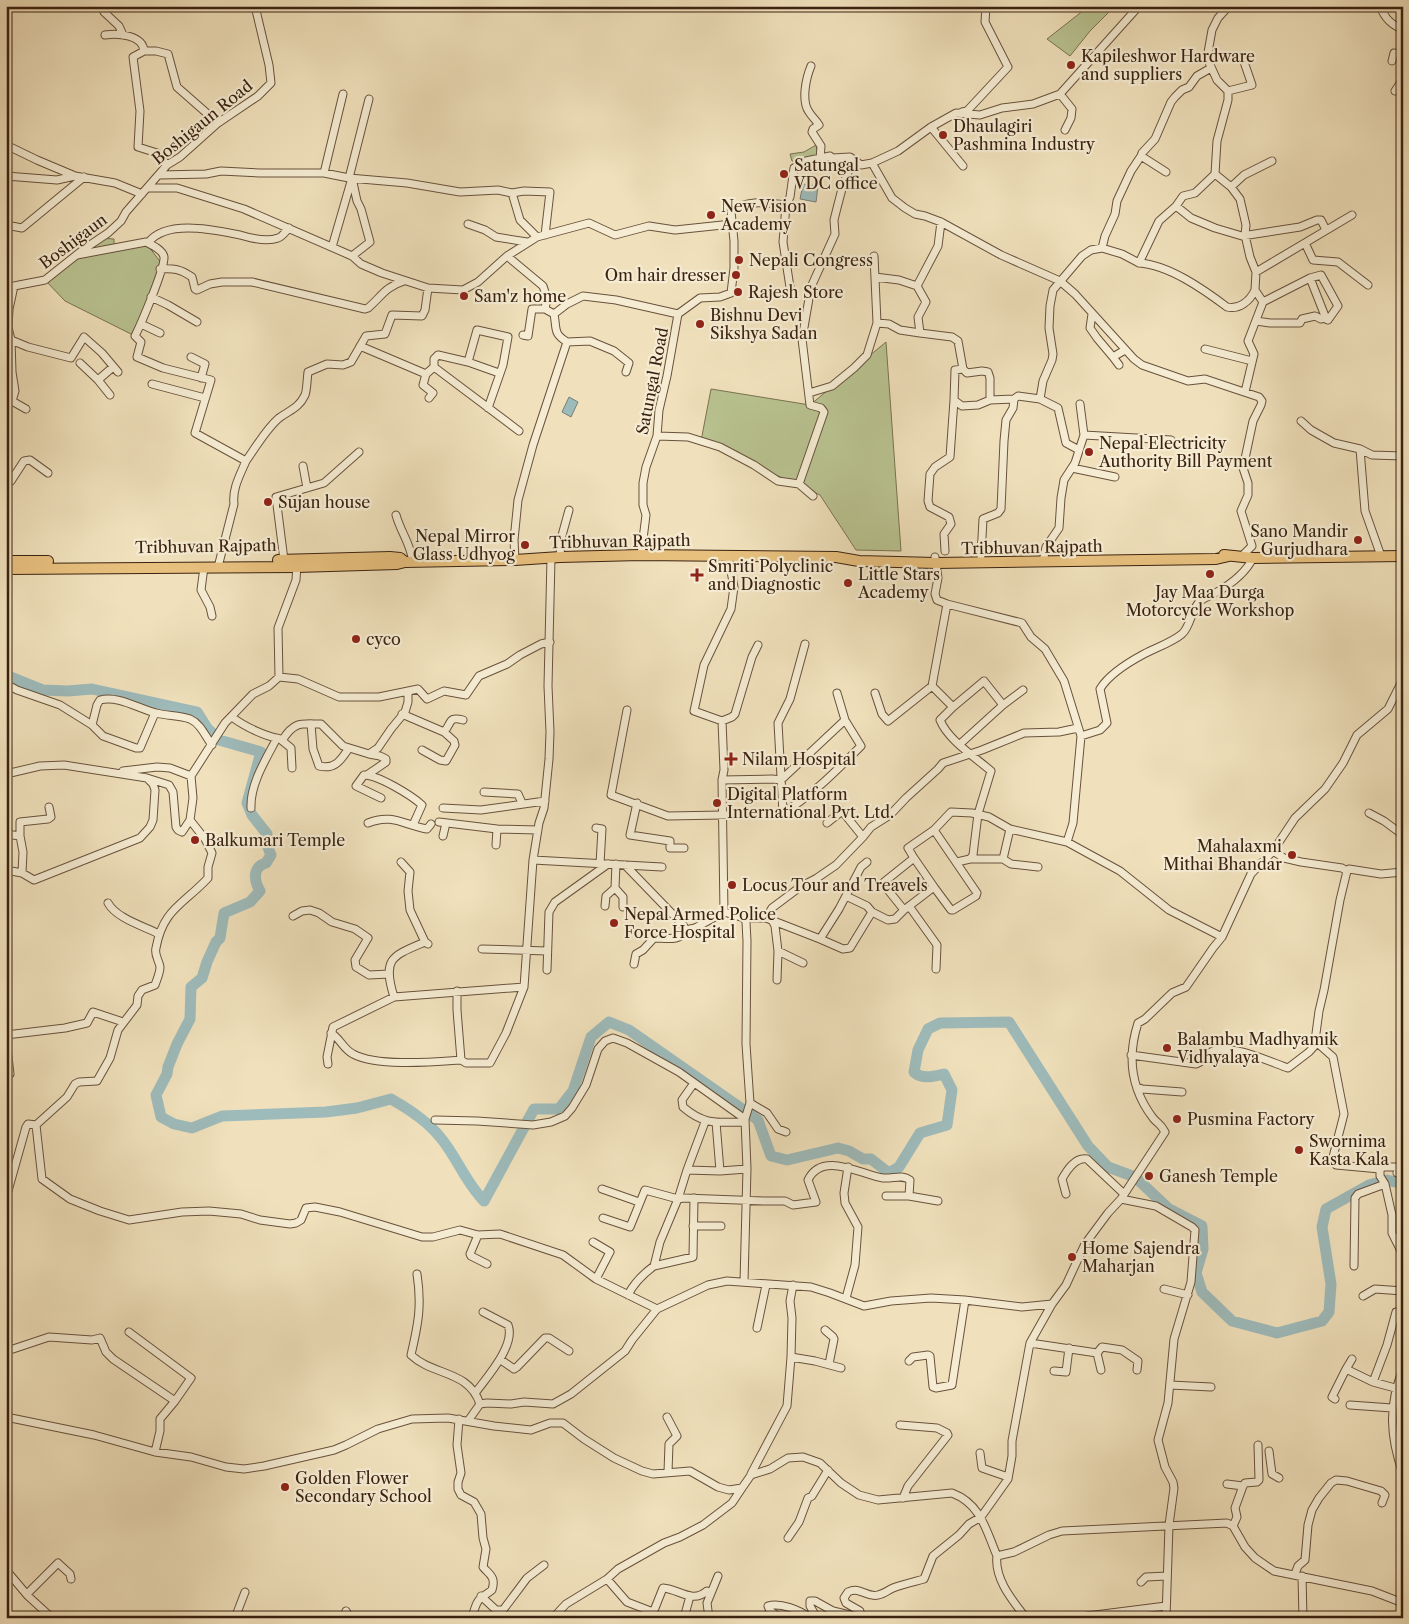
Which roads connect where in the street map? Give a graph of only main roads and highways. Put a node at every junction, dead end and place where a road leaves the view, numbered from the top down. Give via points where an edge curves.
1 (1403, 556) edge
2 (1044, 558) junction
3 (935, 560) junction
4 (6, 561) edge
5 (219, 563) junction
6 (297, 563) junction
7 (67, 565) junction
8 (6, 569) edge

1 - 2 highway, Tribhuvan Rajpath via 1253,558 1219,554
2 - 3 highway, Tribhuvan Rajpath
2 - 3 highway, Tribhuvan Rajpath via 981,556
3 - 6 highway, Tribhuvan Rajpath via 857,554 836,557 641,555 397,564
4 - 7 highway, Tribhuvan Rajpath
5 - 6 highway, Tribhuvan Rajpath
5 - 6 highway, Tribhuvan Rajpath via 284,560
5 - 7 highway, Tribhuvan Rajpath
5 - 7 highway, Tribhuvan Rajpath via 204,567
7 - 8 highway, Tribhuvan Rajpath

